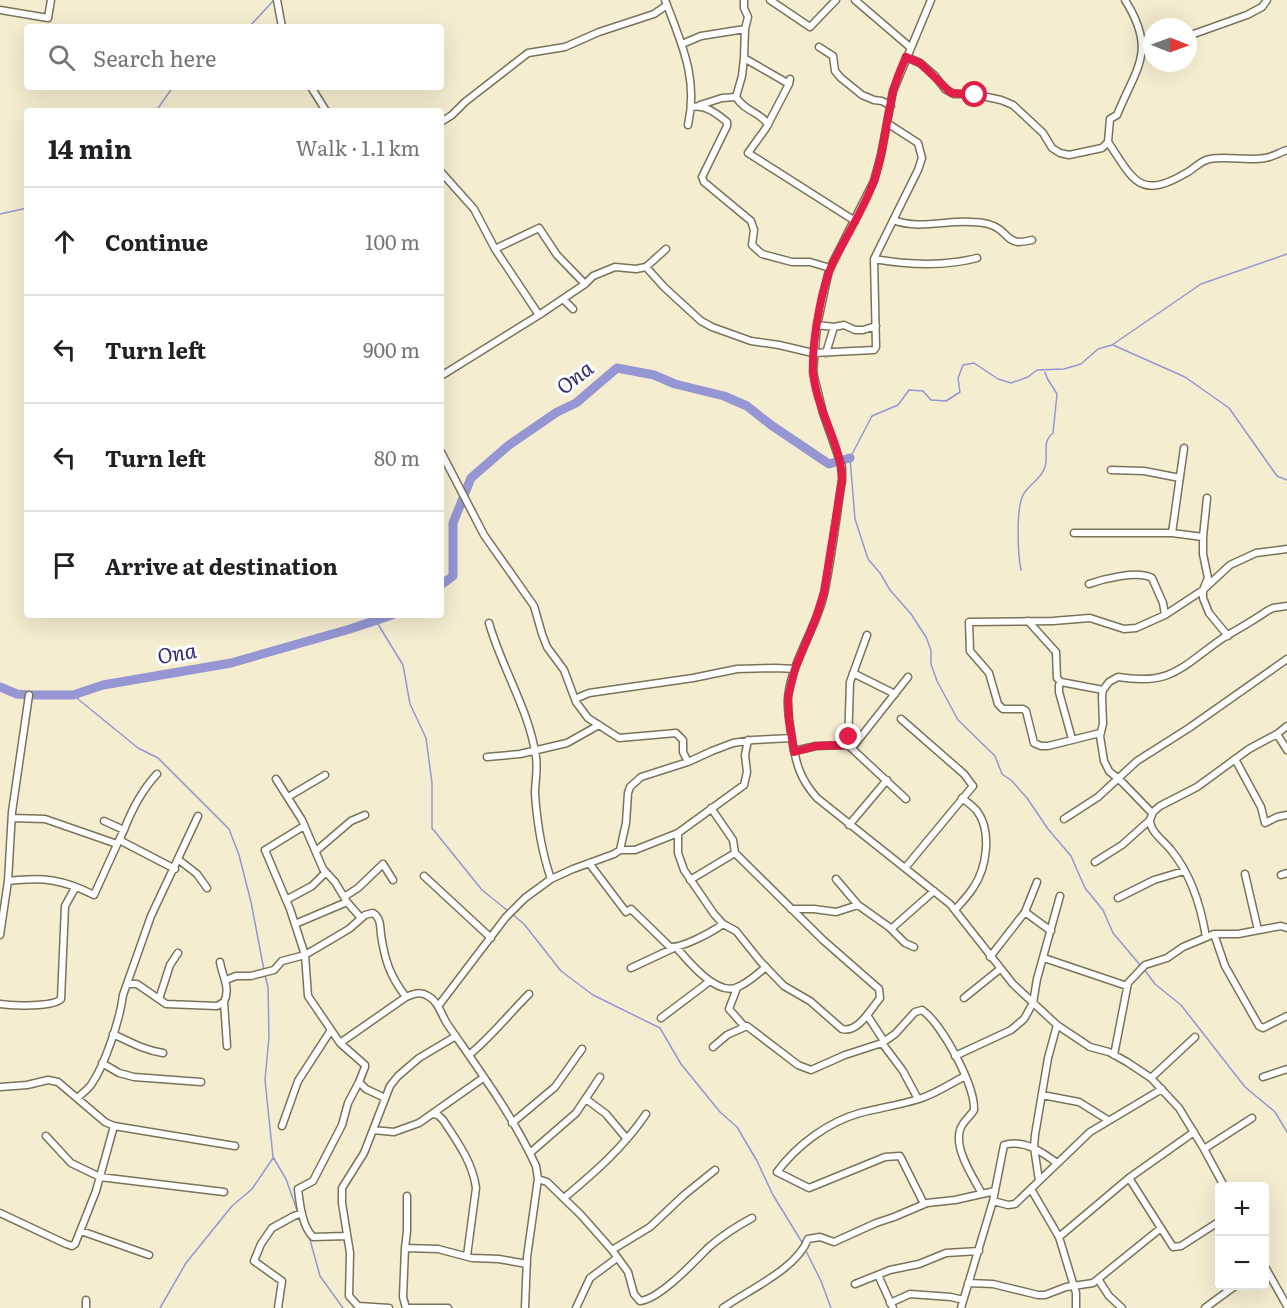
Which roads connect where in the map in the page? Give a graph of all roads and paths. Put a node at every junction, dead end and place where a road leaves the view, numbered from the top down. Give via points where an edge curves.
1 (51, 0) edge
2 (277, 0) edge
3 (744, 0) edge
4 (770, 0) edge
5 (836, 0) edge
6 (855, 0) edge
7 (931, 0) edge
8 (1125, 0) edge
9 (1267, 0) edge
10 (666, 3) edge
11 (0, 10) edge
12 (281, 24) edge
13 (745, 29) junction
14 (1197, 33) edge
15 (1143, 41) edge
16 (682, 44) junction
17 (819, 47) dead end
18 (911, 48) junction
19 (1143, 52) edge
20 (906, 57) junction
21 (744, 58) junction
22 (313, 90) edge
23 (736, 98) junction
24 (696, 106) junction
25 (891, 106) junction
26 (324, 108) edge
27 (444, 120) edge
28 (887, 123) junction
29 (688, 125) dead end
30 (768, 125) junction
31 (1108, 142) junction
32 (1287, 150) edge
33 (444, 175) edge
34 (855, 220) junction
35 (893, 220) junction
36 (1032, 240) dead end
37 (495, 249) junction
38 (666, 249) dead end
39 (977, 258) dead end
40 (874, 259) junction
41 (646, 267) junction
42 (830, 268) junction
43 (585, 284) junction
44 (563, 299) junction
45 (573, 309) dead end
46 (539, 315) junction
47 (817, 325) junction
48 (876, 326) junction
49 (834, 327) junction
50 (813, 353) junction
51 (826, 353) junction
52 (444, 374) edge
53 (1184, 448) dead end
54 (444, 458) edge
55 (1111, 470) dead end
56 (1180, 478) junction
57 (1207, 498) dead end
58 (1074, 533) dead end
59 (1172, 533) junction
60 (1203, 537) junction
61 (1287, 549) edge
62 (1089, 584) dead end
63 (1203, 590) junction
64 (1287, 606) edge
65 (1165, 615) junction
66 (1028, 621) junction
67 (489, 623) dead end
68 (867, 635) dead end
69 (1228, 636) junction
70 (1287, 659) edge
71 (795, 669) junction
72 (853, 674) junction
73 (908, 677) dead end
74 (1061, 682) junction
75 (1103, 690) junction
76 (895, 694) junction
77 (29, 695) dead end
78 (575, 699) junction
79 (901, 718) dead end
80 (599, 725) junction
81 (1287, 726) edge
82 (1100, 733) junction
83 (1277, 734) junction
84 (792, 738) junction
85 (1072, 739) junction
86 (748, 740) junction
87 (850, 747) junction
88 (1287, 750) edge
89 (535, 751) junction
90 (794, 752) junction
91 (487, 757) dead end
92 (1235, 759) junction
93 (688, 762) junction
94 (157, 774) dead end
95 (325, 775) dead end
96 (1116, 778) junction
97 (276, 779) dead end
98 (887, 780) junction
99 (288, 797) junction
100 (962, 798) junction
101 (906, 799) dead end
102 (711, 808) junction
103 (365, 815) dead end
104 (1287, 815) edge
105 (198, 816) dead end
106 (1151, 817) junction
107 (12, 818) junction
108 (1064, 819) dead end
109 (104, 821) dead end
110 (849, 825) junction
111 (304, 826) junction
112 (124, 830) junction
113 (678, 833) junction
114 (118, 841) junction
115 (620, 850) junction
116 (316, 851) junction
117 (735, 853) junction
118 (179, 860) junction
119 (1095, 862) dead end
120 (589, 863) junction
121 (905, 868) junction
122 (174, 869) junction
123 (1184, 871) junction
124 (326, 872) junction
125 (1245, 874) dead end
126 (424, 876) dead end
127 (551, 879) junction
128 (836, 879) dead end
129 (393, 880) dead end
130 (690, 880) junction
131 (8, 881) junction
132 (1037, 882) dead end
133 (75, 888) junction
134 (207, 888) dead end
135 (934, 891) junction
136 (1060, 896) dead end
137 (1118, 898) dead end
138 (346, 899) junction
139 (286, 900) junction
140 (858, 905) junction
141 (791, 909) junction
142 (955, 910) junction
143 (1024, 912) junction
144 (361, 918) junction
145 (295, 924) junction
146 (723, 924) junction
147 (1287, 928) edge
148 (891, 929) junction
149 (1258, 930) junction
150 (1051, 931) junction
151 (1214, 934) junction
152 (0, 935) edge
153 (1206, 937) junction
154 (491, 938) junction
155 (676, 947) junction
156 (914, 947) dead end
157 (178, 953) dead end
158 (305, 955) junction
159 (990, 957) junction
160 (1044, 958) junction
161 (220, 962) dead end
162 (766, 967) junction
163 (631, 968) dead end
164 (1000, 969) junction
165 (226, 980) junction
166 (710, 981) junction
167 (127, 984) junction
168 (1127, 986) junction
169 (736, 988) junction
170 (529, 994) dead end
171 (406, 997) junction
172 (964, 998) dead end
173 (159, 999) junction
174 (224, 1002) junction
175 (1033, 1003) junction
176 (0, 1004) edge
177 (439, 1005) junction
178 (867, 1015) junction
179 (1287, 1016) edge
180 (661, 1018) dead end
181 (1057, 1025) junction
182 (744, 1026) junction
183 (331, 1030) junction
184 (113, 1034) junction
185 (456, 1036) junction
186 (1195, 1037) dead end
187 (883, 1042) junction
188 (340, 1043) junction
189 (227, 1046) dead end
190 (713, 1047) dead end
191 (582, 1049) dead end
192 (163, 1053) dead end
193 (469, 1054) junction
194 (1114, 1055) junction
195 (955, 1056) junction
196 (102, 1063) junction
197 (1287, 1069) edge
198 (965, 1076) junction
199 (600, 1077) dead end
200 (1263, 1077) dead end
201 (483, 1078) junction
202 (1151, 1078) junction
203 (201, 1082) dead end
204 (359, 1082) junction
205 (0, 1087) edge
206 (1162, 1089) junction
207 (1042, 1095) junction
208 (76, 1098) junction
209 (385, 1098) junction
210 (586, 1099) junction
211 (918, 1100) junction
212 (432, 1114) junction
213 (646, 1114) dead end
214 (1252, 1118) dead end
215 (1108, 1120) junction
216 (512, 1123) junction
217 (114, 1126) junction
218 (282, 1126) dead end
219 (373, 1130) junction
220 (1194, 1132) junction
221 (46, 1136) dead end
222 (627, 1139) junction
223 (235, 1146) dead end
224 (1034, 1147) junction
225 (1204, 1149) junction
226 (530, 1153) junction
227 (1057, 1163) junction
228 (715, 1170) dead end
229 (100, 1177) junction
230 (1129, 1178) junction
231 (538, 1179) junction
232 (1039, 1181) junction
233 (1222, 1182) edge
234 (1031, 1189) junction
235 (994, 1191) junction
236 (224, 1192) dead end
237 (982, 1194) junction
238 (407, 1196) dead end
239 (564, 1198) junction
240 (993, 1201) junction
241 (924, 1204) junction
242 (0, 1213) edge
243 (302, 1213) junction
244 (752, 1218) dead end
245 (1215, 1224) edge
246 (1161, 1228) junction
247 (81, 1232) junction
248 (347, 1236) junction
249 (1059, 1237) junction
250 (405, 1248) junction
251 (612, 1250) junction
252 (979, 1251) junction
253 (149, 1255) dead end
254 (467, 1256) junction
255 (617, 1258) junction
256 (527, 1264) junction
257 (879, 1275) junction
258 (1269, 1275) edge
259 (1098, 1279) junction
260 (968, 1283) junction
261 (855, 1284) dead end
262 (1073, 1286) junction
263 (1230, 1290) edge
264 (86, 1300) dead end
265 (963, 1300) junction
266 (641, 1304) edge
267 (891, 1305) edge
268 (1287, 1306) edge
269 (358, 1307) edge
270 (86, 1308) edge
271 (278, 1308) edge
272 (389, 1308) edge
273 (408, 1308) edge
274 (448, 1308) edge
275 (525, 1308) edge
276 (576, 1308) edge
277 (723, 1308) edge
278 (961, 1308) edge
279 (1076, 1308) edge
280 (1122, 1308) edge
281 (1206, 1308) edge

1 - 11 street via 48,18
2 - 12 street
3 - 13 street via 748,17
4 - 5 street via 810,27
6 - 18 street
7 - 18 street
8 - 15 street
9 - 14 street via 1247,15
10 - 16 street
10 - 27 street via 654,14 565,47 528,53
13 - 16 street via 701,36
13 - 21 street
16 - 24 street
17 - 25 street via 833,56 841,78 862,95
18 - 20 street
19 - 31 street via 1117,115 1110,119
20 - 25 street
20 - 31 street via 920,63 954,94 973,94 1013,105 1060,153 1069,155 1102,148
21 - 23 street
21 - 30 street via 790,81
22 - 26 street
23 - 24 street
23 - 30 street
24 - 29 street
24 - 42 street via 727,122 703,173 704,182 751,221 752,245 756,250 792,262
25 - 28 street
28 - 34 street via 874,181
28 - 35 street via 918,143 922,158
30 - 34 street via 748,153
31 - 32 street via 1131,177 1156,187 1208,159 1268,158
33 - 37 street via 474,209
34 - 42 street
35 - 36 street via 924,225 972,222 990,225 1018,242
35 - 40 street
37 - 43 street via 539,228 557,255
37 - 46 street
38 - 41 street
39 - 40 street via 908,265
40 - 48 street
41 - 43 street via 615,267 593,276
41 - 50 street via 712,327 752,341
42 - 47 street
43 - 44 street
44 - 45 street
44 - 46 street
46 - 52 street
47 - 49 street
47 - 50 street
48 - 49 street via 863,330
48 - 51 street via 874,350
49 - 51 street
50 - 51 street
50 - 71 street via 816,387 842,467 842,480 824,592
53 - 56 street
54 - 78 street via 484,535 534,606 547,647 564,670
55 - 56 street
56 - 59 street
57 - 60 street
58 - 59 street
59 - 60 street
60 - 63 street via 1208,573
61 - 63 street via 1256,553 1230,565
62 - 65 street via 1125,576 1148,576
63 - 65 street
63 - 69 street via 1209,613
64 - 69 street via 1273,608
65 - 66 street via 1131,629 1090,618
66 - 74 street via 1056,652 1057,678
66 - 85 street via 971,621 970,651 990,676 1001,708 1023,709 1028,713 1034,743 1048,746
67 - 89 street via 526,713
68 - 72 street
69 - 75 street via 1188,666 1168,675 1137,680 1118,677
70 - 96 street
71 - 78 street via 724,670 590,693
71 - 84 street via 788,697
72 - 76 street
72 - 87 street via 849,693
73 - 76 street
74 - 75 street
74 - 85 street via 1059,692
75 - 82 street
76 - 87 street
77 - 107 street
78 - 80 street via 588,718
79 - 100 street via 964,774 973,786
80 - 89 street via 567,744
80 - 93 street via 622,739 676,733 683,740
81 - 83 street
82 - 85 street
82 - 96 street via 1107,768
83 - 88 street
83 - 92 street
84 - 86 street
84 - 90 street
86 - 93 street
86 - 102 street via 744,785
87 - 90 street via 816,746
87 - 98 street
89 - 91 street
89 - 127 street via 537,810
90 - 110 street via 805,784
92 - 104 street via 1266,823
92 - 106 street via 1197,787 1170,800
93 - 115 street via 641,777 630,787
94 - 112 street via 132,810
95 - 99 street
96 - 106 street
96 - 108 street via 1098,797
97 - 99 street
98 - 101 street
98 - 110 street
99 - 111 street
100 - 121 street
100 - 142 street via 978,812 986,858 973,888
102 - 113 street
102 - 117 street via 733,840
103 - 116 street via 351,821
105 - 118 street
106 - 119 street via 1122,845
106 - 123 street via 1152,830 1173,852
107 - 114 street via 45,819
107 - 131 street
109 - 112 street
110 - 121 street
111 - 116 street
111 - 139 street via 265,850
112 - 114 street
113 - 115 street via 635,850
113 - 130 street via 678,853
114 - 122 street
114 - 133 street via 94,895
115 - 120 street
116 - 124 street
117 - 130 street
117 - 141 street
118 - 122 street
118 - 134 street
120 - 127 street
120 - 155 street via 626,912 632,909 669,947
121 - 135 street
122 - 167 street via 151,916
123 - 137 street via 1154,880
123 - 153 street
124 - 138 street
124 - 139 street via 312,886
125 - 149 street
126 - 154 street
127 - 154 street via 525,898
128 - 140 street
129 - 138 street via 383,864
130 - 146 street
131 - 133 street via 40,878
131 - 152 street
132 - 143 street
133 - 176 street via 65,906 61,999 56,1003 17,1007
135 - 142 street
135 - 148 street
136 - 150 street
138 - 144 street
138 - 145 street
139 - 145 street
140 - 141 street via 836,912
140 - 148 street
141 - 178 street via 877,987 880,998
142 - 159 street
143 - 150 street
143 - 159 street
144 - 158 street
144 - 171 street via 369,913 378,917 387,965
145 - 158 street
146 - 155 street
146 - 162 street via 736,931
147 - 149 street
148 - 156 street
149 - 151 street
150 - 160 street
151 - 153 street
151 - 179 street via 1225,966 1259,1026 1263,1028
153 - 168 street via 1145,965
154 - 177 street
155 - 163 street
155 - 166 street
157 - 173 street
158 - 165 street via 282,961 267,972
158 - 183 street via 308,996
159 - 164 street
160 - 168 street
160 - 175 street
161 - 165 street
162 - 169 street
162 - 178 street via 784,986 810,1001 842,1029 854,1028
164 - 172 street
164 - 175 street
165 - 174 street
166 - 169 street via 727,989
166 - 180 street
167 - 173 street via 136,984
167 - 184 street
168 - 194 street
169 - 182 street via 729,1009
170 - 193 street
171 - 177 street via 424,994
171 - 188 street
173 - 174 street via 166,1004 204,1007
174 - 189 street
175 - 181 street
175 - 195 street via 1018,1026
177 - 185 street
178 - 187 street
181 - 194 street via 1090,1047
181 - 207 street
182 - 187 street via 811,1070
182 - 190 street
183 - 188 street
183 - 218 street via 298,1081
184 - 192 street via 127,1043
184 - 196 street
185 - 193 street
185 - 209 street via 398,1076
186 - 202 street
187 - 195 street via 922,1010
187 - 211 street
188 - 204 street via 365,1066
191 - 216 street via 555,1087
193 - 201 street
194 - 202 street
195 - 198 street
196 - 203 street via 134,1077
196 - 208 street via 92,1084
197 - 200 street
198 - 211 street
198 - 237 street via 974,1103 972,1114 960,1130 961,1146
199 - 210 street
201 - 212 street
201 - 216 street
202 - 206 street
204 - 209 street
204 - 243 street via 313,1181 298,1189
205 - 208 street via 53,1080
206 - 215 street
206 - 220 street
207 - 215 street via 1079,1102
207 - 224 street
208 - 217 street
209 - 219 street
210 - 222 street via 606,1114
210 - 226 street via 576,1113
211 - 241 street via 859,1113 833,1124 777,1172 809,1188 885,1157 900,1156
212 - 219 street via 394,1132
212 - 254 street via 443,1120 475,1177
213 - 222 street
214 - 225 street
215 - 227 street
216 - 226 street
217 - 223 street
217 - 229 street
219 - 248 street via 342,1188
220 - 225 street
220 - 230 street
221 - 229 street via 71,1163
222 - 239 street
224 - 227 street
224 - 232 street
224 - 235 street via 1004,1145
225 - 233 street
226 - 231 street
227 - 232 street
228 - 251 street via 650,1227
229 - 236 street
229 - 247 street
230 - 246 street
230 - 249 street
231 - 239 street
231 - 256 street
232 - 234 street
234 - 240 street via 1015,1204
234 - 249 street
235 - 237 street
235 - 240 street
237 - 241 street
238 - 250 street
239 - 251 street
240 - 252 street
241 - 277 street via 834,1242 820,1237 807,1239 799,1253 776,1274
242 - 247 street via 72,1246
243 - 248 street via 313,1237
243 - 271 street via 272,1228 255,1255 254,1262 282,1281
244 - 266 street via 724,1235 692,1266
245 - 246 street via 1179,1246 1173,1246
246 - 259 street
247 - 253 street
248 - 269 street via 349,1296
249 - 262 street
250 - 254 street via 438,1249
250 - 273 street via 403,1297
251 - 255 street
252 - 257 street via 946,1253
252 - 260 street
254 - 256 street
255 - 266 street via 628,1272
255 - 276 street via 590,1278
256 - 275 street
257 - 261 street
257 - 267 street
258 - 268 street
259 - 262 street
259 - 280 street
260 - 262 street via 1000,1285 1038,1295
260 - 265 street
262 - 279 street
263 - 281 street
264 - 270 street
265 - 267 street via 910,1294
265 - 278 street
269 - 272 street
273 - 274 street

